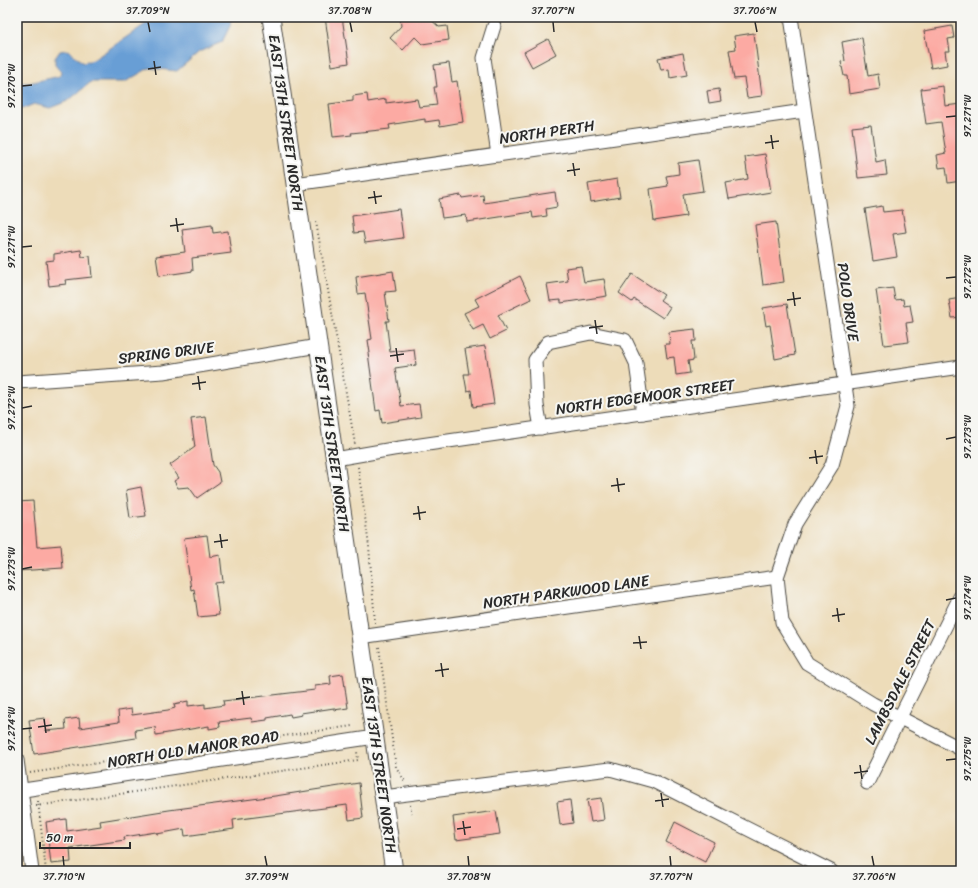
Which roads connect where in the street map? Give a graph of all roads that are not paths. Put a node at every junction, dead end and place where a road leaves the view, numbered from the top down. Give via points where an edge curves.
1 (271, 17) edge
2 (791, 17) edge
3 (494, 26) dead end
4 (804, 111) junction
5 (498, 155) junction
6 (295, 184) junction
7 (318, 346) junction
8 (961, 367) edge
9 (17, 382) edge
10 (844, 384) junction
11 (643, 413) junction
12 (540, 428) junction
13 (335, 459) junction
14 (777, 577) junction
15 (961, 595) edge
16 (360, 637) junction
17 (900, 718) junction
18 (375, 737) junction
19 (961, 749) edge
20 (17, 760) edge
21 (867, 783) dead end
22 (19, 791) edge
23 (384, 797) junction
24 (32, 871) edge
25 (394, 871) edge
26 (832, 871) edge

1 - 6 main road, EAST 13TH STREET NORTH
2 - 4 street, POLO DRIVE
3 - 5 street via 484,58
4 - 5 street, NORTH PERTH
4 - 10 street, POLO DRIVE
5 - 6 street, NORTH PERTH
6 - 7 main road, EAST 13TH STREET NORTH
7 - 9 street, SPRING DRIVE via 162,372
7 - 13 main road, EAST 13TH STREET NORTH
8 - 10 street, NORTH EDGEMOOR STREET
10 - 11 street, NORTH EDGEMOOR STREET
10 - 14 street, POLO DRIVE via 848,406 832,465 795,524
11 - 12 street, NORTH EDGEMOOR STREET
11 - 12 street via 636,363 625,340 591,333 548,342 535,360
12 - 13 street, NORTH EDGEMOOR STREET
13 - 16 main road, EAST 13TH STREET NORTH
14 - 16 street, NORTH PARKWOOD LANE
14 - 17 street via 782,622 807,663
15 - 17 street, LAMBSDALE STREET
16 - 18 main road, EAST 13TH STREET NORTH
17 - 19 street
17 - 21 street, LAMBSDALE STREET
18 - 22 street, NORTH OLD MANOR ROAD
18 - 23 main road, EAST 13TH STREET NORTH
20 - 22 street
22 - 24 street
23 - 25 main road, EAST 13TH STREET NORTH
23 - 26 street via 610,769 653,780

